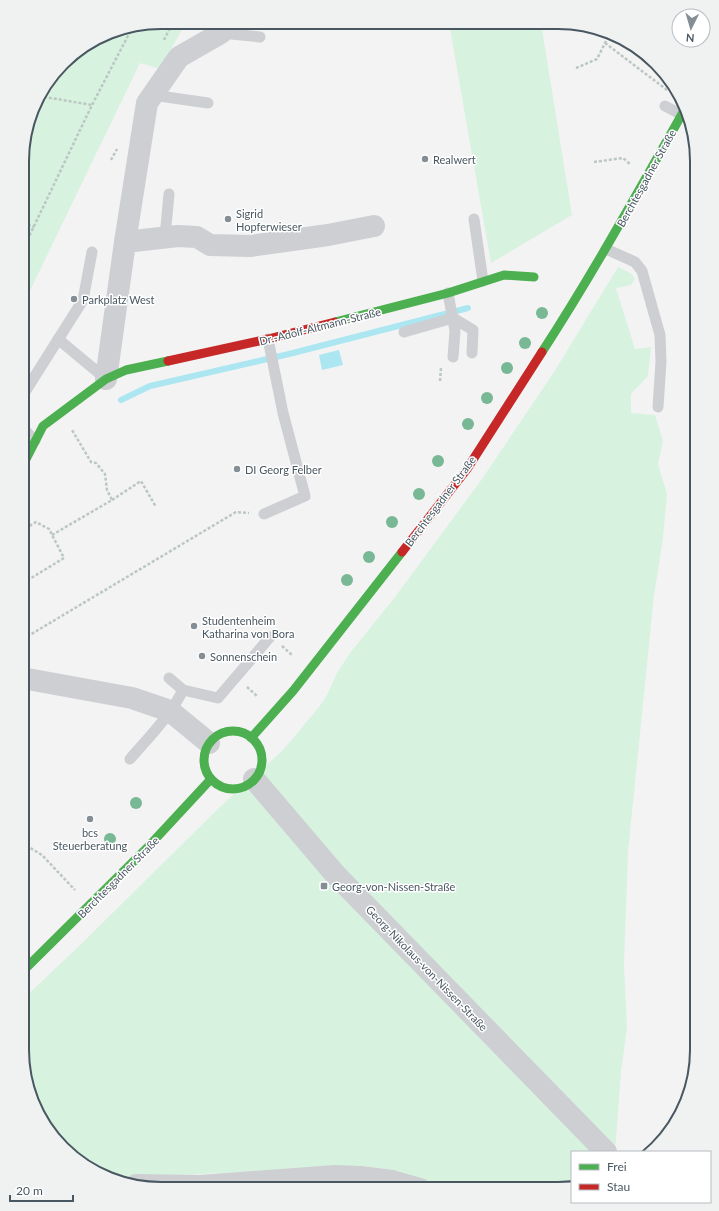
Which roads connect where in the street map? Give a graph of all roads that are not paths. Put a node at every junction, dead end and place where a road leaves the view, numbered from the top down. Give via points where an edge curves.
1 (220, 29) edge
2 (230, 29) edge
3 (260, 37) dead end
4 (152, 96) junction
5 (208, 103) dead end
6 (665, 106) dead end
7 (679, 110) edge
8 (681, 116) edge
9 (169, 194) dead end
10 (474, 219) dead end
11 (374, 226) dead end
12 (165, 237) junction
13 (125, 242) junction
14 (606, 249) junction
15 (92, 252) dead end
16 (534, 277) dead end
17 (483, 281) junction
18 (448, 293) junction
19 (453, 318) junction
20 (404, 332) dead end
21 (58, 339) junction
22 (268, 339) junction
23 (472, 353) dead end
24 (453, 357) dead end
25 (106, 379) junction
26 (29, 385) edge
27 (658, 407) dead end
28 (29, 435) edge
29 (35, 442) junction
30 (29, 454) edge
31 (264, 514) road end
32 (270, 637) dead end
33 (168, 678) dead end
34 (29, 679) edge
35 (184, 690) junction
36 (170, 712) junction
37 (251, 738) junction
38 (209, 743) junction
39 (130, 759) dead end
40 (254, 779) junction
41 (211, 780) junction
42 (29, 965) edge
43 (605, 1151) edge
44 (261, 1182) edge
45 (396, 1182) edge

1 - 4 street via 179,57
2 - 3 lane
4 - 5 lane
4 - 13 street via 147,103
6 - 7 lane
8 - 14 main road, Berchtesgadner Straße
9 - 12 lane
10 - 17 lane
11 - 12 street via 250,246 210,245 197,237
12 - 13 street
13 - 25 street
14 - 27 lane via 635,262 642,271 660,335
14 - 37 main road, Berchtesgadner Straße via 467,469 293,691
15 - 21 lane via 83,300
16 - 17 main road, Dr.-Adolf-Altmann-Straße via 504,275
17 - 18 main road, Dr.-Adolf-Altmann-Straße
18 - 19 lane
18 - 22 main road, Dr.-Adolf-Altmann-Straße
19 - 20 lane
19 - 23 lane via 473,330
19 - 24 lane
21 - 25 lane
21 - 26 lane
22 - 25 main road, Dr.-Adolf-Altmann-Straße via 126,370
22 - 31 lane via 283,413 305,496
25 - 29 main road, Dr.-Adolf-Altmann-Straße via 43,426
28 - 29 lane
29 - 30 main road, Dr.-Adolf-Altmann-Straße
32 - 35 lane via 218,698
33 - 35 lane
34 - 36 street via 132,698
35 - 36 lane
36 - 38 street
36 - 39 lane
37 - 38 main road via 238,732 225,732
37 - 40 main road via 261,753 262,763
38 - 41 main road via 204,761
40 - 41 main road via 247,785 228,789
40 - 43 street, Georg-Nikolaus-von-Nissen-Straße via 335,874
41 - 42 main road, Berchtesgadner Straße via 147,848
44 - 45 street via 335,1176

